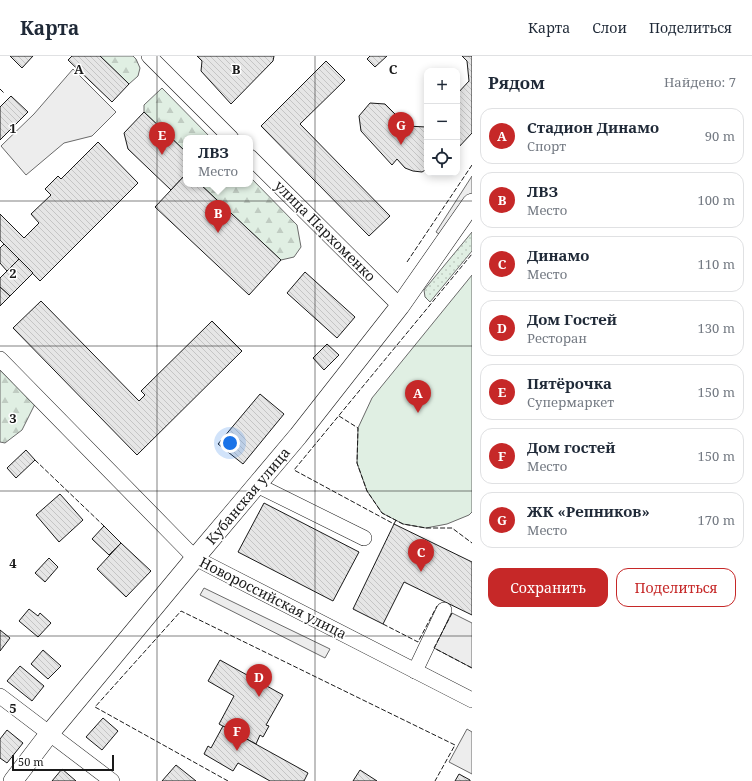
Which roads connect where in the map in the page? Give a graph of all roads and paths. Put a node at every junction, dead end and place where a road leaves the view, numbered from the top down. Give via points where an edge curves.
1 (149, 56) edge
2 (228, 135) edge
3 (253, 160) edge
4 (472, 203) edge
5 (400, 306) junction
6 (0, 359) edge
7 (257, 485) junction
8 (364, 538) dead end
9 (195, 558) junction
10 (444, 610) dead end
11 (415, 670) junction
12 (0, 696) edge
13 (472, 700) edge
14 (49, 734) junction
15 (13, 781) edge
16 (112, 781) edge

1 - 2 street
3 - 5 street, улица Пархоменко
4 - 5 main road, Кубанская улица
5 - 7 main road, Кубанская улица
6 - 9 street, Новороссийская улица
7 - 8 street
7 - 9 main road, Кубанская улица
9 - 11 street, Новороссийская улица
9 - 14 main road, Кубанская улица
10 - 11 street
11 - 13 street, Новороссийская улица
12 - 14 street
14 - 15 main road, Кубанская улица
14 - 16 street

